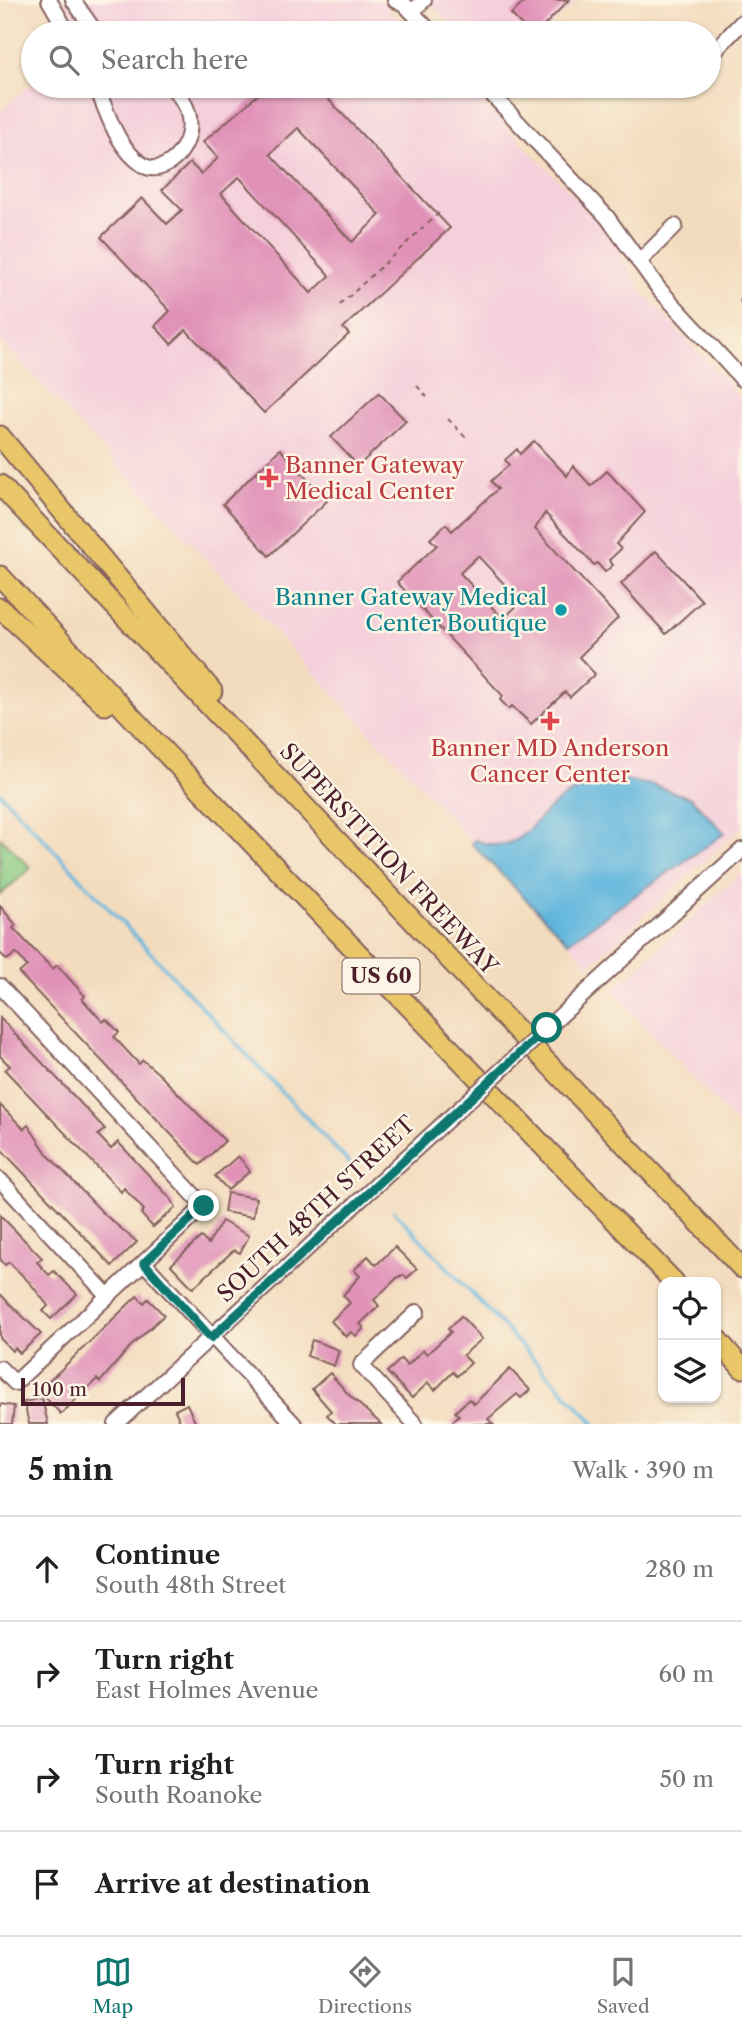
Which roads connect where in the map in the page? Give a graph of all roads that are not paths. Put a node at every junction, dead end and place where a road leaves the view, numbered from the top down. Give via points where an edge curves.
1 (49, 0) edge
2 (73, 0) edge
3 (424, 0) edge
4 (404, 4) edge
5 (61, 21) edge
6 (88, 21) edge
7 (420, 21) edge
8 (742, 22) edge
9 (721, 44) edge
10 (101, 98) edge
11 (182, 98) edge
12 (495, 98) edge
13 (675, 226) dead end
14 (639, 262) junction
15 (742, 379) edge
16 (0, 436) edge
17 (0, 485) edge
18 (0, 576) edge
19 (0, 608) edge
20 (156, 743) junction
21 (742, 850) edge
22 (351, 855) junction
23 (0, 986) edge
24 (0, 1181) edge
25 (605, 1208) junction
26 (144, 1263) junction
27 (742, 1268) edge
28 (664, 1277) edge
29 (669, 1277) edge
30 (108, 1296) junction
31 (417, 1312) dead end
32 (721, 1331) edge
33 (211, 1338) junction
34 (718, 1340) edge
35 (742, 1354) edge
36 (0, 1368) edge
37 (742, 1368) edge
38 (116, 1424) edge
39 (294, 1424) edge
40 (415, 1424) edge

1 - 5 street
2 - 6 street
3 - 4 street
4 - 7 street
8 - 9 street
10 - 11 street via 119,138 143,166 155,169 166,165 188,142 191,118
12 - 14 street via 607,217
13 - 14 street
14 - 15 street
16 - 22 highway
17 - 22 highway, SUPERSTITION FREEWAY / US 60
18 - 20 highway, US 60
19 - 20 highway via 133,732
20 - 25 highway, US 60
21 - 33 street, SOUTH 48TH STREET, bridge
22 - 27 highway, SUPERSTITION FREEWAY / US 60
23 - 26 street via 204,1206
24 - 30 street
25 - 28 highway
25 - 29 highway, US 60
26 - 30 street
26 - 33 street
30 - 36 street via 15,1383
31 - 40 street via 361,1364
32 - 35 highway
33 - 38 street, SOUTH 48TH STREET
33 - 39 street
34 - 37 highway

